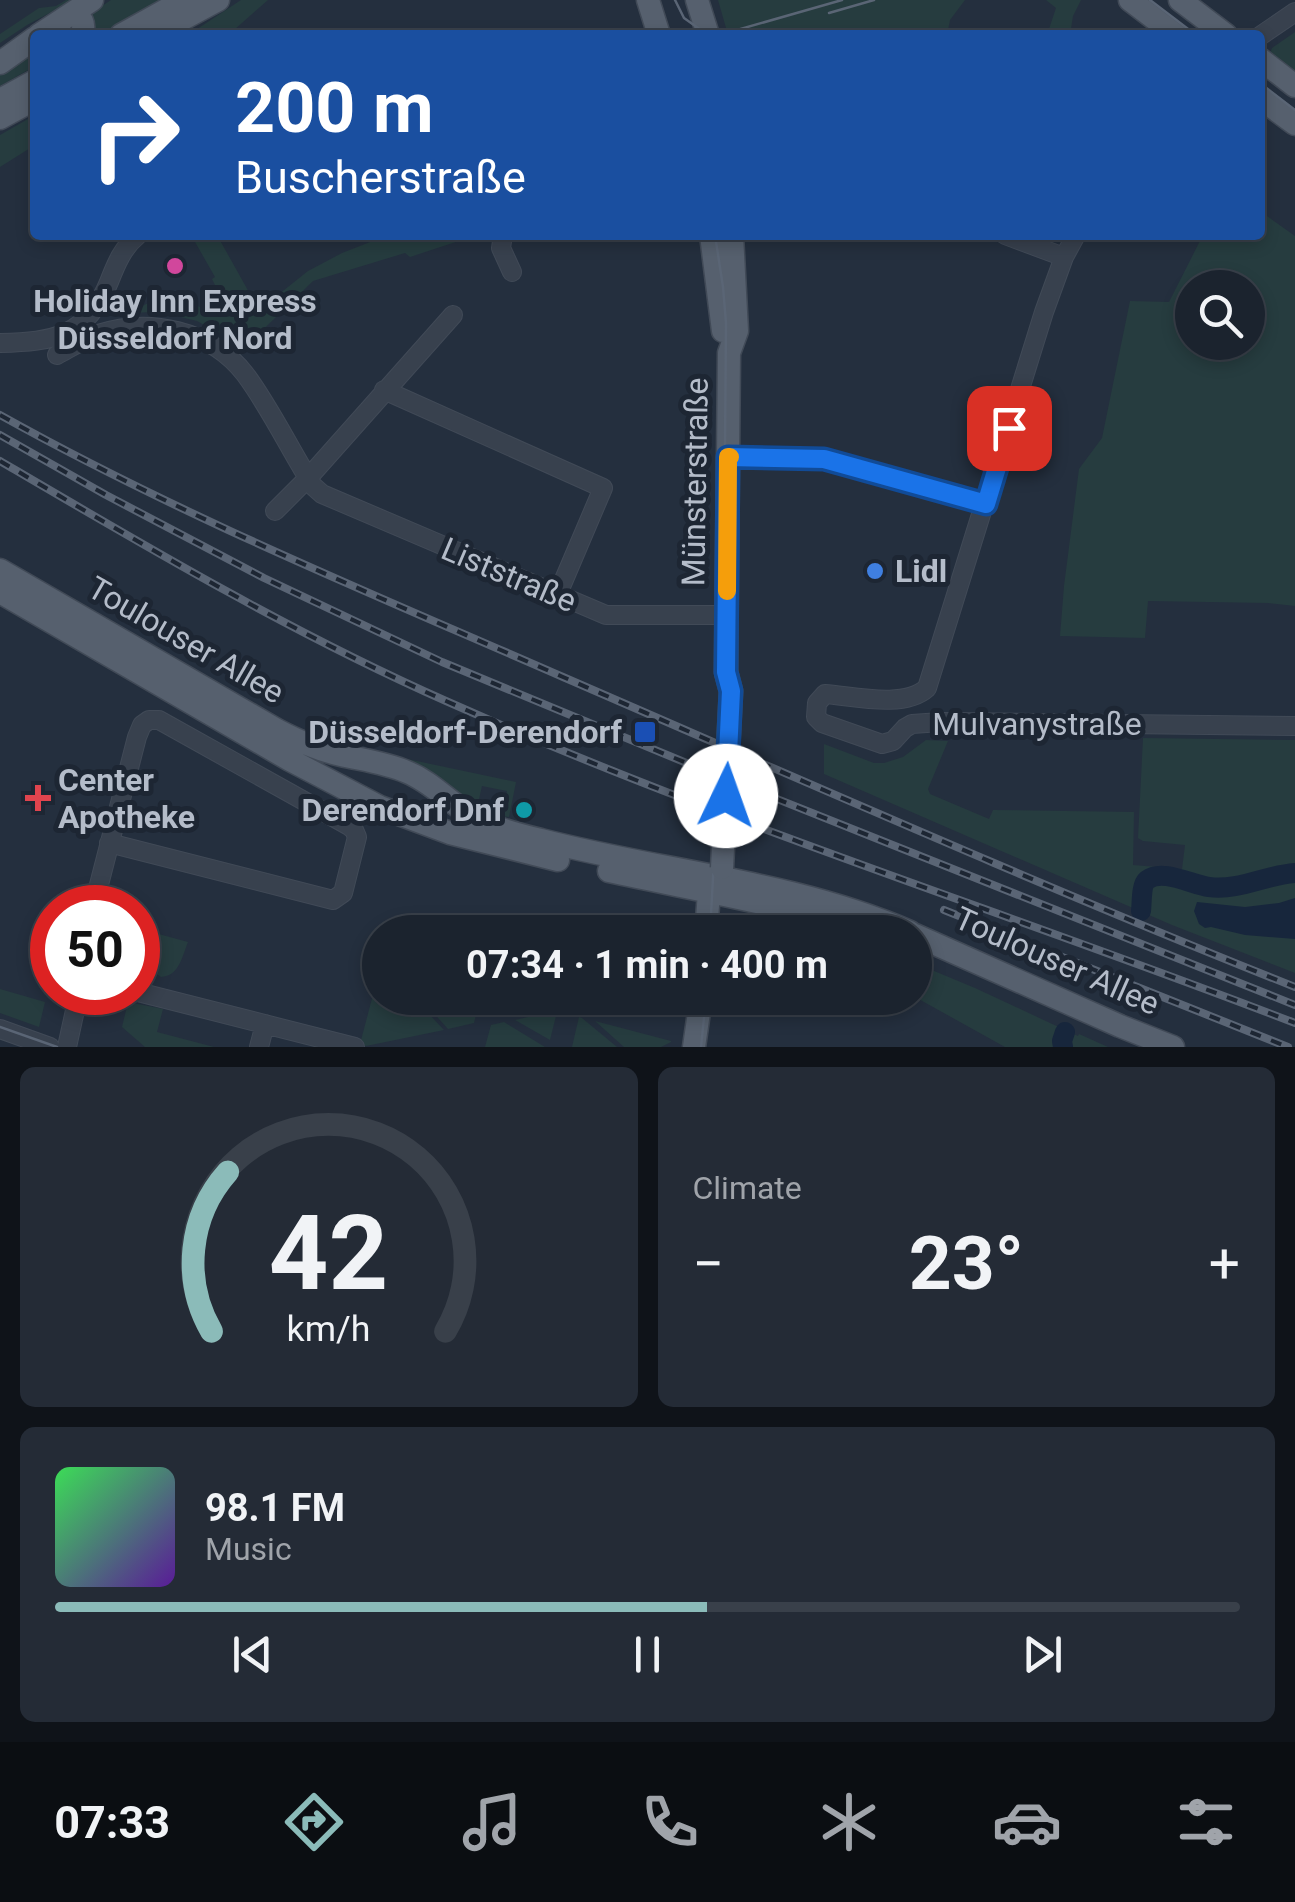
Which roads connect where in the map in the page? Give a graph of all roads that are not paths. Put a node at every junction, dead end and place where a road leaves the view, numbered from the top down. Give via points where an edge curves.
1 (92, 0) edge
2 (218, 0) edge
3 (648, 0) edge
4 (697, 0) edge
5 (1130, 0) edge
6 (1180, 0) edge
7 (189, 6) edge
8 (1295, 12) edge
9 (76, 24) edge
10 (133, 30) edge
11 (159, 30) edge
12 (657, 30) edge
13 (706, 30) edge
14 (1169, 30) edge
15 (1219, 30) edge
16 (1265, 33) edge
17 (30, 41) edge
18 (1265, 63) edge
19 (0, 64) edge
20 (30, 84) edge
21 (1295, 86) edge
22 (0, 100) edge
23 (1265, 102) edge
24 (30, 103) edge
25 (0, 118) edge
26 (1295, 124) edge
27 (134, 240) edge
28 (505, 240) edge
29 (712, 240) edge
30 (732, 240) edge
31 (1020, 240) edge
32 (1073, 240) edge
33 (1064, 256) junction
34 (512, 272) dead end
35 (453, 315) dead end
36 (0, 343) edge
37 (729, 354) junction
38 (57, 355) dead end
39 (384, 390) junction
40 (728, 457) junction
41 (308, 478) junction
42 (986, 504) junction
43 (276, 511) dead end
44 (0, 570) edge
45 (0, 592) edge
46 (558, 596) junction
47 (726, 615) junction
48 (1295, 726) edge
49 (460, 808) junction
50 (422, 823) junction
51 (109, 843) junction
52 (716, 879) junction
53 (99, 885) edge
54 (709, 915) edge
55 (717, 915) edge
56 (816, 915) edge
57 (862, 915) edge
58 (932, 943) edge
59 (932, 958) edge
60 (160, 998) edge
61 (75, 1015) edge
62 (700, 1015) edge
63 (709, 1015) edge
64 (265, 1024) junction
65 (0, 1029) edge
66 (701, 1043) edge
67 (50, 1047) edge
68 (67, 1047) edge
69 (259, 1047) edge
70 (355, 1047) edge
71 (1131, 1047) edge
72 (1172, 1047) edge

1 - 9 main road
2 - 7 main road
3 - 12 main road
4 - 13 main road
5 - 14 main road
6 - 15 main road
7 - 10 main road
7 - 11 main road
8 - 16 street
17 - 19 main road
18 - 21 main road
20 - 22 main road
23 - 26 main road
24 - 25 main road
27 - 36 street via 96,309 78,327
28 - 34 street
29 - 37 main road, Münsterstraße
30 - 37 main road, Münsterstraße via 737,330
31 - 33 street
32 - 33 street
33 - 42 street
35 - 39 street
37 - 40 main road, Münsterstraße
38 - 41 street, Liststraße via 116,330 146,326 189,334 245,375
39 - 41 street
39 - 46 street via 603,488
40 - 42 street via 824,459
40 - 47 main road, Münsterstraße
41 - 43 street
41 - 46 street, Liststraße via 322,494
42 - 48 street, Mulvanystraße via 927,688 895,699 822,695 819,720 882,744 912,724 940,722
44 - 49 main road, Toulouser Allee via 277,730 322,750 406,771
45 - 50 main road, Toulouser Allee via 290,760
46 - 47 street, Liststraße via 606,616
47 - 52 main road, Münsterstraße, bridge via 731,704
49 - 50 main road via 422,795 414,809
49 - 52 main road, Toulouser Allee via 540,840
50 - 52 main road, Toulouser Allee via 497,846
51 - 51 street via 137,737 150,720 357,837 343,893 329,900
51 - 53 street
52 - 54 main road, Münsterstraße
52 - 55 main road, Münsterstraße
52 - 56 main road, Toulouser Allee
52 - 57 main road, Toulouser Allee
58 - 72 main road, Toulouser Allee
59 - 71 main road, Toulouser Allee
60 - 64 street
61 - 68 street
62 - 66 main road
63 - 66 main road
64 - 69 street
64 - 70 street
65 - 67 street

